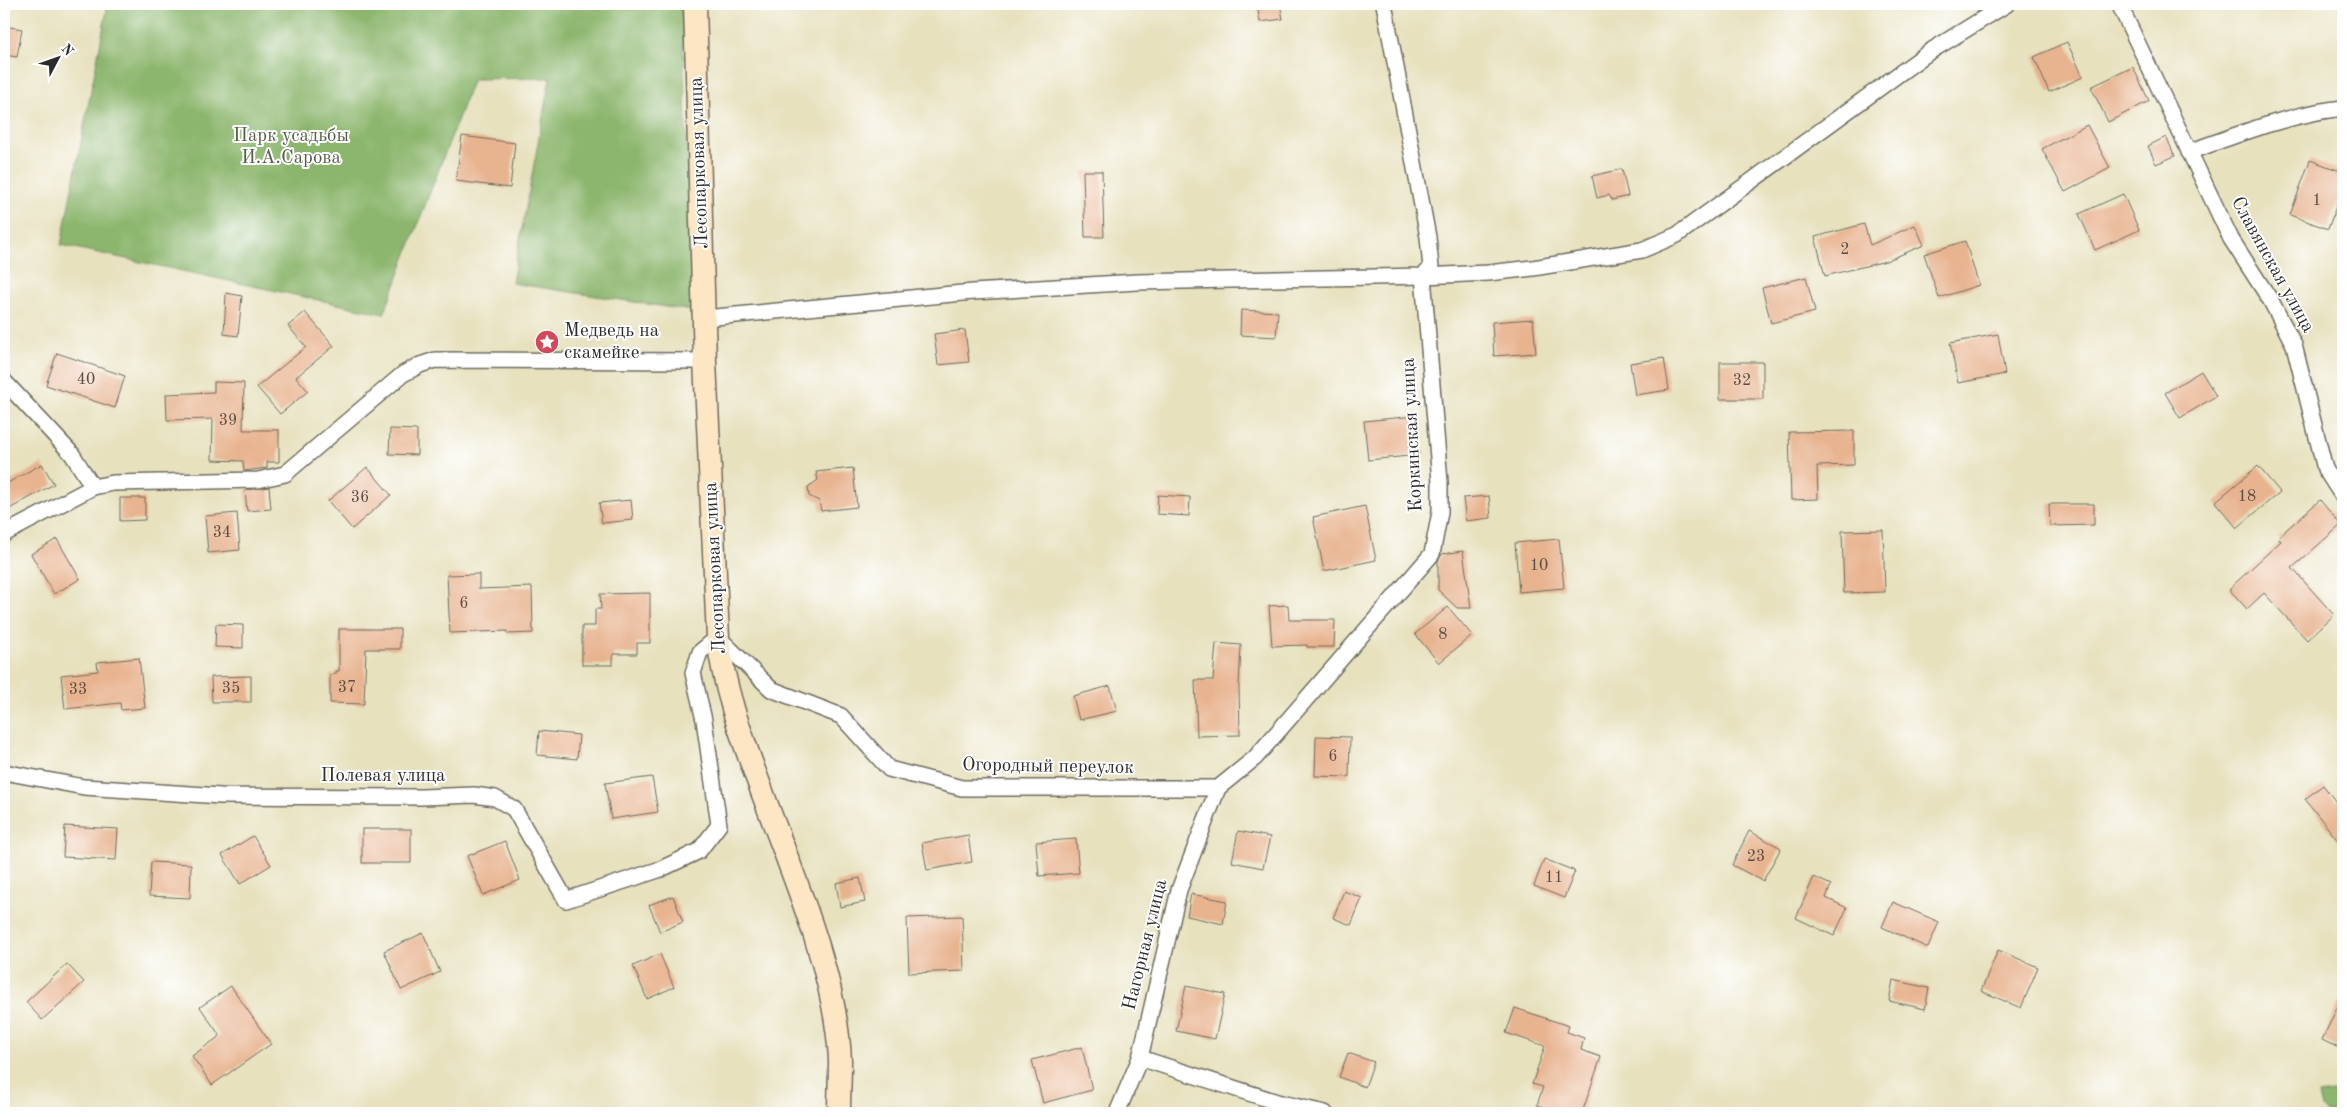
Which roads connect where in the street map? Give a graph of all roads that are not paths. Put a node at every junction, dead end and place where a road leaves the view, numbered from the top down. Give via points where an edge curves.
1 (695, 4) edge
2 (1384, 4) edge
3 (2007, 4) edge
4 (2119, 4) edge
5 (2343, 108) edge
6 (2189, 152) junction
7 (1423, 276) junction
8 (705, 318) junction
9 (705, 361) junction
10 (4, 381) edge
11 (92, 486) junction
12 (2343, 498) edge
13 (4, 534) edge
14 (718, 637) junction
15 (4, 772) edge
16 (1218, 788) junction
17 (1140, 1058) junction
18 (839, 1113) edge
19 (1117, 1113) edge
20 (1325, 1113) edge

1 - 8 street, Лесопарковая улица
2 - 7 street, Коркинская улица via 1428,237 1430,268
3 - 7 street via 1929,52 1677,235 1642,250 1533,268
4 - 6 street, Славянская улица
5 - 6 street via 2316,111 2264,125
6 - 12 street, Славянская улица via 2231,239 2294,345 2326,469
7 - 8 street via 1128,282 973,292
7 - 16 street, Коркинская улица via 1440,482 1440,512 1432,554 1254,758
8 - 9 street, Лесопарковая улица
9 - 11 street via 435,360 403,374 285,474 258,480
9 - 14 street, Лесопарковая улица
10 - 11 street via 72,454
11 - 13 street
14 - 15 street, Полевая улица via 700,652 693,673 706,728 719,825 699,851 661,869 566,900 514,809 495,798 474,795 221,796 84,786
14 - 16 street, Огородный переулок via 771,689 841,716 889,769 962,788
14 - 18 street, Лесопарковая улица via 722,671 739,728 809,920 825,974 840,1059
16 - 17 street, Нагорная улица via 1179,890
17 - 19 street, Нагорная улица
17 - 20 street via 1278,1102

